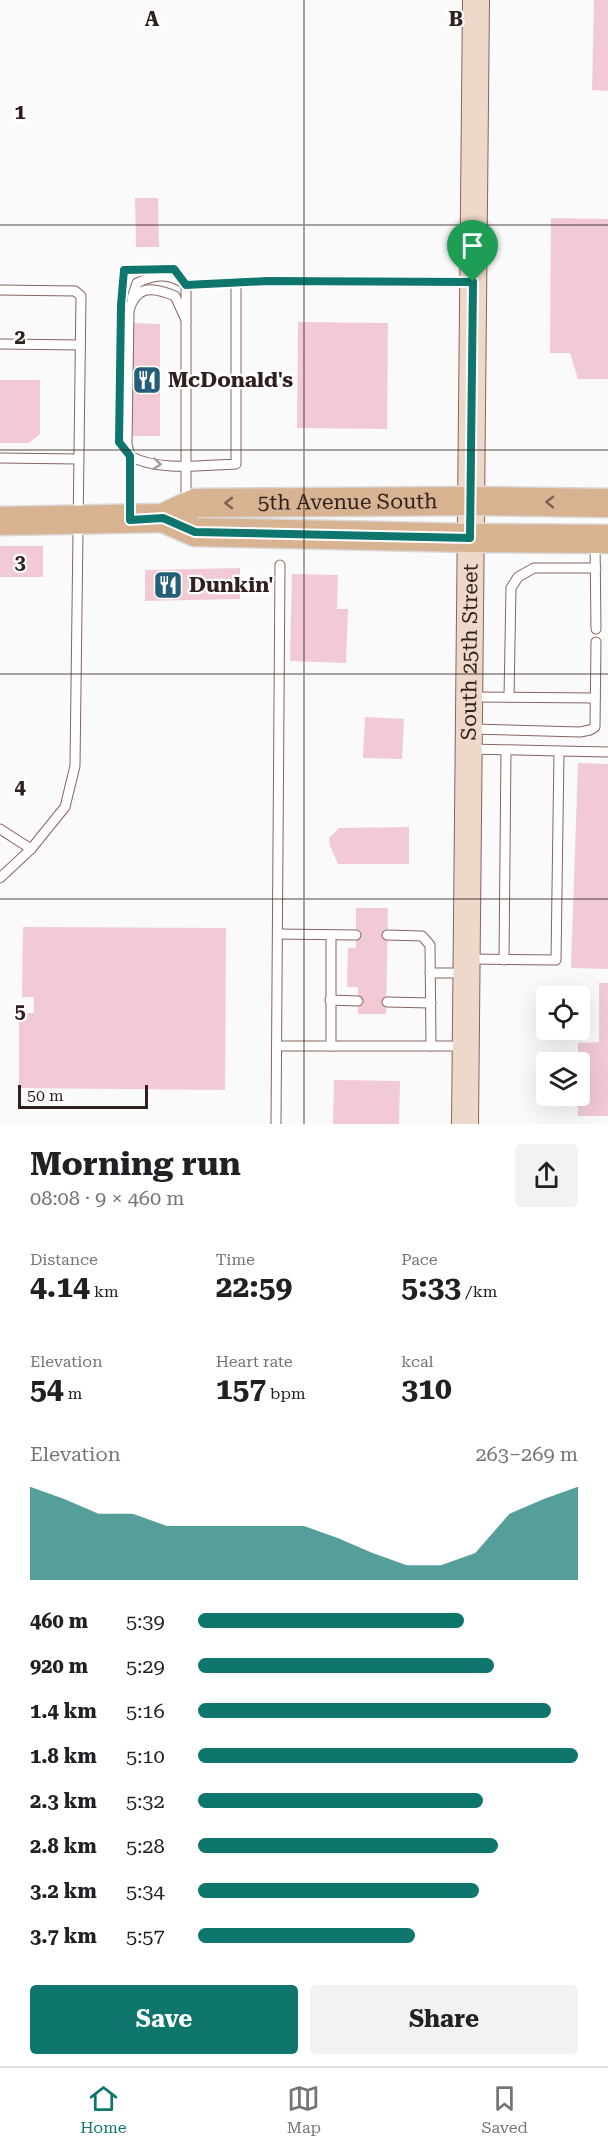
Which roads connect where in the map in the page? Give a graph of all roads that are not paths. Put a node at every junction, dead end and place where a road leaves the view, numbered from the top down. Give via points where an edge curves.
1 (476, 0) edge
2 (236, 282) junction
3 (473, 282) junction
4 (186, 285) junction
5 (0, 290) edge
6 (132, 299) junction
7 (186, 320) junction
8 (0, 345) edge
9 (80, 345) junction
10 (130, 456) junction
11 (0, 458) edge
12 (78, 459) junction
13 (185, 465) junction
14 (471, 501) junction
15 (608, 503) edge
16 (175, 513) junction
17 (77, 520) junction
18 (130, 520) junction
19 (0, 521) edge
20 (470, 538) junction
21 (601, 539) edge
22 (280, 565) dead end
23 (596, 568) junction
24 (596, 629) dead end
25 (596, 642) dead end
26 (469, 697) junction
27 (509, 697) junction
28 (595, 698) junction
29 (469, 739) junction
30 (506, 750) junction
31 (559, 752) junction
32 (608, 752) edge
33 (0, 828) edge
34 (31, 849) junction
35 (0, 878) edge
36 (278, 934) junction
37 (331, 935) junction
38 (356, 935) dead end
39 (387, 935) dead end
40 (504, 960) junction
41 (466, 966) junction
42 (430, 973) junction
43 (330, 1000) junction
44 (358, 1001) dead end
45 (387, 1002) dead end
46 (430, 1003) junction
47 (277, 1046) junction
48 (331, 1046) junction
49 (431, 1046) junction
50 (466, 1046) junction
51 (276, 1124) edge
52 (465, 1124) edge

1 - 3 street, South 25th Street
2 - 3 lane
2 - 4 lane
2 - 13 lane via 236,464
3 - 14 street, South 25th Street
4 - 6 lane via 171,276 153,276 137,283
4 - 7 lane
4 - 10 lane via 174,269 124,270 119,442
5 - 9 lane via 75,291 81,296
6 - 7 lane via 142,291 159,290 175,296
6 - 10 lane via 127,444
7 - 13 lane
8 - 9 lane
9 - 12 lane
10 -> 13 lane via 141,463
10 - 18 lane
11 - 12 lane
12 - 17 lane
13 - 16 lane
15 -> 14 main road, 5th Avenue South
14 -> 16 main road, 5th Avenue South via 195,503
14 - 20 street, South 25th Street
16 - 18 main road, 5th Avenue South
16 - 20 main road, 5th Avenue South via 195,532
17 - 18 main road, 5th Avenue South
17 - 19 main road, 5th Avenue South
17 - 34 lane via 75,766 65,807
20 - 21 main road, 5th Avenue South
20 - 26 street, South 25th Street
21 - 23 lane
22 - 36 lane
23 - 24 lane
23 - 27 lane via 534,568 518,577 511,588
25 - 28 lane
26 - 27 lane
26 - 29 street, South 25th Street
27 - 28 lane
28 - 29 lane via 595,727 590,730
29 - 30 lane
29 - 41 street, South 25th Street
30 - 31 lane
30 - 40 lane
31 - 32 lane
31 - 40 lane via 556,960
33 - 34 lane
34 - 35 lane
36 - 37 lane
36 - 47 lane
37 - 38 lane
37 - 43 lane
39 - 42 lane via 422,936 430,945
40 - 41 lane
41 - 42 lane
41 - 50 street, South 25th Street
42 - 46 lane
43 - 44 lane
43 - 48 lane
45 - 46 lane
46 - 49 lane
47 - 48 lane
47 - 51 lane
48 - 49 lane
49 - 50 lane
50 - 52 street, South 25th Street

